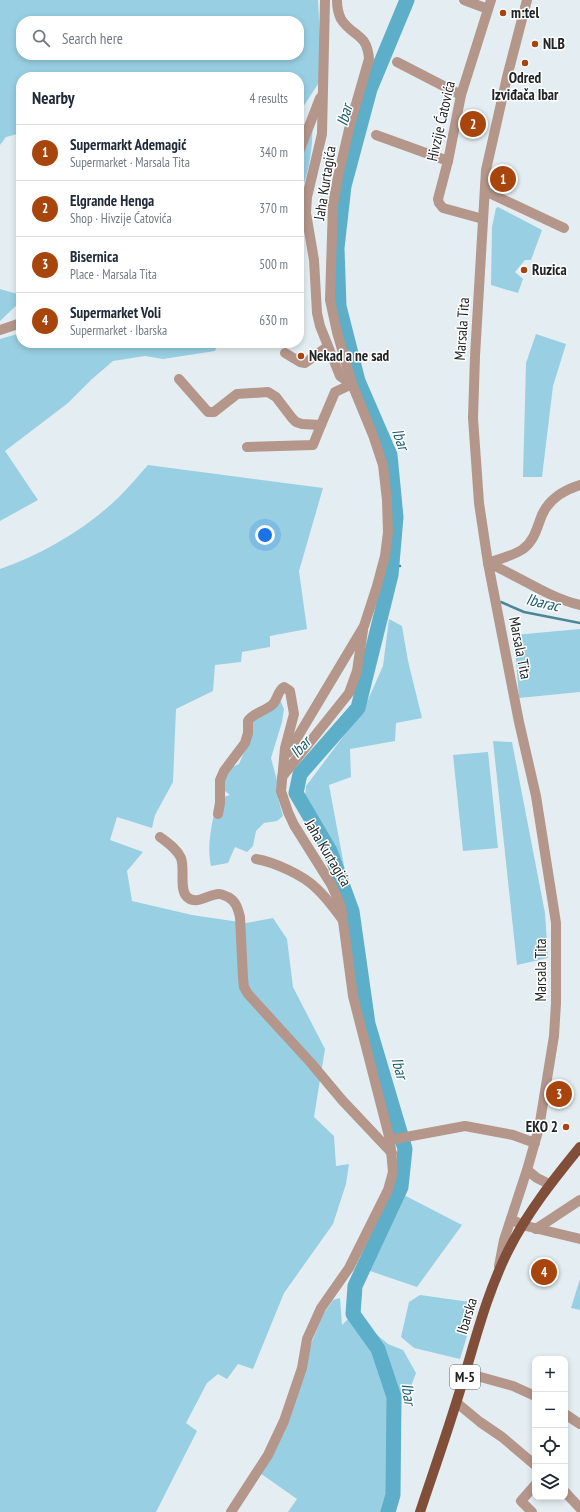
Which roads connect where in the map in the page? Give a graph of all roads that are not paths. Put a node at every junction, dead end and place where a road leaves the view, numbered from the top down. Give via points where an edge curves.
1 (325, 0) edge
2 (337, 0) edge
3 (464, 0) edge
4 (527, 0) edge
5 (489, 5) edge
6 (397, 62) dead end
7 (323, 90) junction
8 (461, 95) junction
9 (376, 135) dead end
10 (304, 139) edge
11 (448, 162) junction
12 (485, 191) junction
13 (483, 219) junction
14 (564, 228) dead end
15 (16, 325) edge
16 (0, 330) edge
17 (327, 347) junction
18 (285, 353) dead end
19 (178, 380) dead end
20 (352, 384) junction
21 (321, 425) junction
22 (247, 447) dead end
23 (580, 485) edge
24 (488, 563) junction
25 (580, 605) edge
26 (364, 626) junction
27 (283, 762) junction
28 (282, 777) junction
29 (218, 814) dead end
30 (160, 837) dead end
31 (256, 859) dead end
32 (343, 920) junction
33 (394, 1140) junction
34 (535, 1143) junction
35 (580, 1147) edge
36 (392, 1153) junction
37 (527, 1170) junction
38 (550, 1184) junction
39 (580, 1200) edge
40 (511, 1219) junction
41 (522, 1225) junction
42 (536, 1229) junction
43 (580, 1239) edge
44 (497, 1274) junction
45 (466, 1373) junction
46 (532, 1395) edge
47 (457, 1403) junction
48 (568, 1416) edge
49 (580, 1424) edge
50 (534, 1464) edge
51 (532, 1488) edge
52 (568, 1495) edge
53 (580, 1508) edge
54 (231, 1512) edge
55 (420, 1512) edge
56 (532, 1512) edge

1 - 7 street, Jaha Kurtagića
2 - 20 street, Jaha Kurtagića via 338,13 366,44 369,59 350,125 333,205 330,300
3 - 5 street
4 - 12 street, Marsala Tita via 486,170
5 - 8 street, Hivzije Ćatovića
6 - 8 street
7 - 10 street
7 - 17 street, Jaha Kurtagića via 322,134 307,197 306,213 314,260 317,313
8 - 11 street, Hivzije Ćatovića
9 - 11 street
11 - 13 street, Hivzije Ćatovića via 438,199 441,206
12 - 13 street, Marsala Tita
12 - 14 street
13 - 24 street, Marsala Tita via 473,418
15 - 16 street
17 - 18 street via 305,363
17 - 20 street, Jaha Kurtagića via 340,376
19 - 21 street via 211,413 237,394 268,392 276,397 296,422
20 - 21 street via 335,392
20 - 26 street, Jaha Kurtagića via 383,465 387,500 388,532 385,556
21 - 22 street via 312,445
23 - 24 street via 569,488 554,498 543,513 535,535 522,549
24 - 25 street via 558,598
24 - 34 street, Marsala Tita via 536,796 556,922 554,1036
26 - 27 street, Jaha Kurtagića
26 - 28 street, Jaha Kurtagića via 357,671 349,693
27 - 28 street
27 - 29 street via 294,714 290,691 284,687 274,704 248,722 245,743 220,780
28 - 32 street, Jaha Kurtagića via 282,790 288,812 300,836 331,884 341,906
30 - 36 street via 174,847 181,857 186,896 191,900 199,900 220,894 232,899 238,907 244,983 248,994
31 - 32 street via 272,863 308,881
32 - 33 street, Jaha Kurtagića via 353,996
33 - 34 street via 465,1126 513,1135
33 - 36 street, Jaha Kurtagića
34 - 37 street, Marsala Tita
35 - 38 main road, Ibarska / M-5
36 - 54 street, Jaha Kurtagića via 393,1172 388,1190 349,1268 321,1308 307,1339 302,1368 284,1421 268,1456
37 - 38 street
37 - 40 street, Marsala Tita
38 - 41 main road, Ibarska / M-5
39 - 42 street
40 - 41 street
40 - 44 street, Marsala Tita
41 - 42 street
41 - 44 main road, Ibarska / M-5
42 - 43 street
44 - 45 main road, Ibarska / M-5
45 - 46 street via 513,1386
45 - 47 main road, Ibarska / M-5
47 - 50 street
47 - 55 main road, Ibarska / M-5
48 - 49 street
51 - 56 street via 521,1501
52 - 53 street

